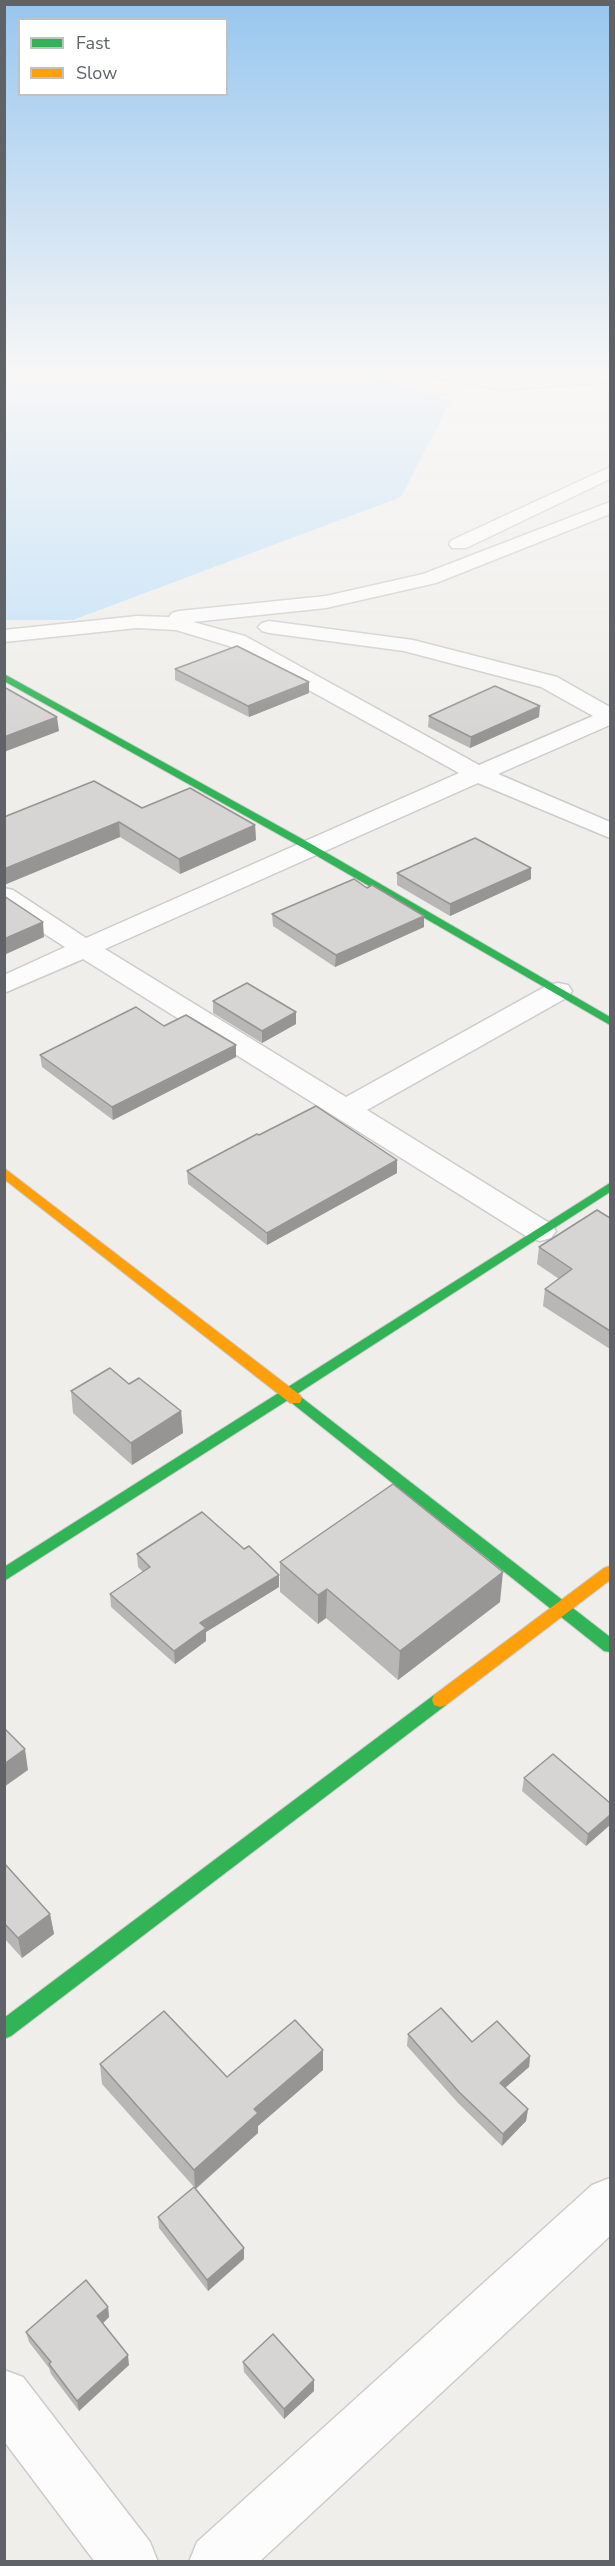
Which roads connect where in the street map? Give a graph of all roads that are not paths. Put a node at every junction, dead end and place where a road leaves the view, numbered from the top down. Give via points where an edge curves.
1 (570, 492) edge
2 (610, 508) edge
3 (441, 552) dead end
4 (420, 561) dead end
5 (326, 602) junction
6 (137, 622) junction
7 (269, 627) junction
8 (4, 636) edge
9 (237, 640) junction
10 (4, 677) edge
11 (610, 717) edge
12 (478, 774) junction
13 (610, 831) edge
14 (309, 847) junction
15 (4, 896) edge
16 (84, 948) junction
17 (4, 985) edge
18 (558, 992) junction
19 (610, 1022) edge
20 (345, 1110) junction
21 (4, 1172) edge
22 (610, 1187) edge
23 (540, 1231) junction
24 (288, 1394) junction
25 (610, 1572) edge
26 (4, 1575) edge
27 (563, 1609) junction
28 (610, 1646) edge
29 (4, 2030) edge
30 (610, 2203) edge
31 (4, 2396) edge
32 (130, 2562) edge
33 (218, 2562) edge

1 - 3 street
2 - 5 street via 429,579
4 - 5 street
5 - 6 street
5 - 7 street
6 - 8 street
6 - 9 street via 177,624
7 - 9 street
7 - 11 street via 405,645 549,682
9 - 12 street
10 - 14 street
11 - 12 street
12 - 13 street
12 - 14 street
14 - 16 street
14 - 18 street
15 - 16 street
16 - 17 street
16 - 20 street
18 - 19 street
18 - 20 street
20 - 23 street
21 - 24 street
22 - 23 street
23 - 24 street
24 - 26 street
24 - 27 street
25 - 27 street
27 - 28 street
27 - 29 street
30 - 33 street
31 - 32 street

